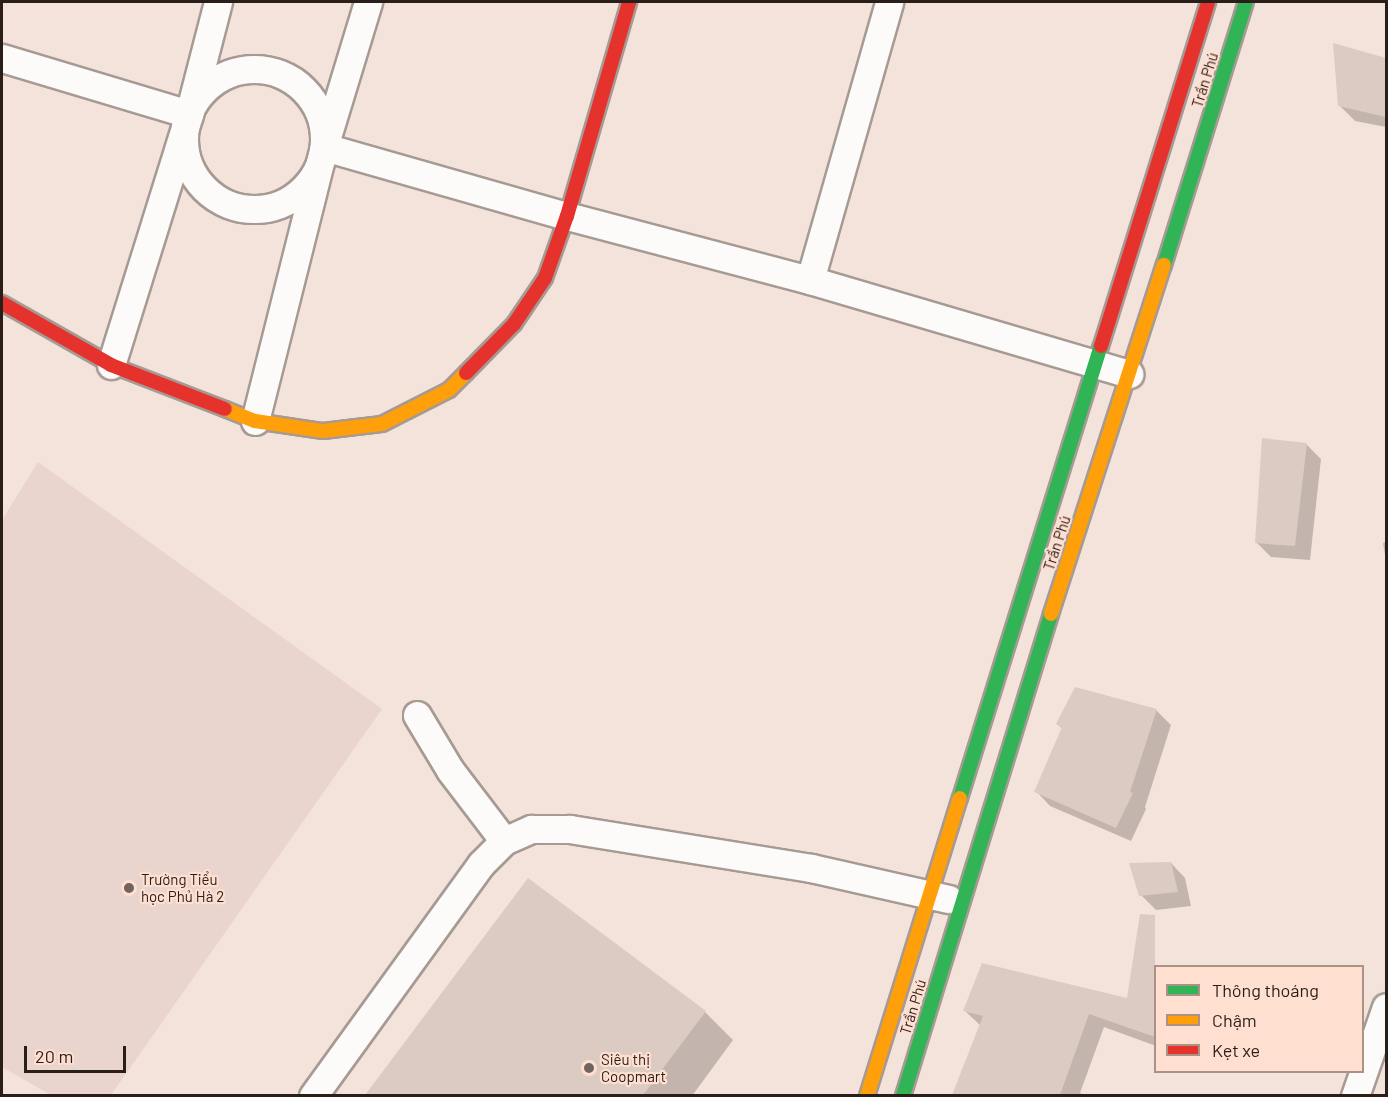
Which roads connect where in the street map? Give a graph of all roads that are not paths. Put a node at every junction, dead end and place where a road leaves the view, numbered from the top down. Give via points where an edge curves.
1 (218, 2) edge
2 (368, 2) edge
3 (629, 2) edge
4 (889, 2) edge
5 (1208, 2) edge
6 (1246, 2) edge
7 (2, 58) edge
8 (189, 114) junction
9 (324, 147) junction
10 (567, 216) junction
11 (810, 280) junction
12 (2, 303) edge
13 (111, 365) junction
14 (1095, 366) junction
15 (1129, 374) junction
16 (255, 421) junction
17 (417, 715) dead end
18 (504, 841) junction
19 (930, 895) junction
20 (963, 903) junction
21 (1386, 1007) edge
22 (1364, 1069) edge
23 (1363, 1073) edge
24 (313, 1095) edge
25 (867, 1095) edge
26 (903, 1095) edge
27 (1355, 1095) edge

1 - 8 street
2 - 9 street
3 - 10 main road
4 - 11 street
5 - 14 main road, Trần Phú
6 - 15 main road, Trần Phú
7 - 8 street
8 - 9 street via 200,95 217,80 237,71 260,69 282,74 301,87 315,104 323,125
8 - 9 street via 184,138 187,161 198,182 216,199 237,208 261,209 284,203 303,189 317,170
8 - 13 street
9 - 10 street
9 - 16 street
10 - 11 street
10 - 16 main road via 545,278 514,324 449,390 382,424 323,431
11 - 14 street
12 - 13 main road
13 - 16 main road
14 - 15 street
14 - 19 main road, Trần Phú
15 - 20 main road, Trần Phú via 1017,720
17 - 18 street via 450,770
18 - 19 street via 531,829 570,830 811,868
18 - 24 street via 468,881
19 - 20 street
19 - 25 main road, Trần Phú
20 - 26 main road, Trần Phú
21 - 22 street
23 - 27 street

